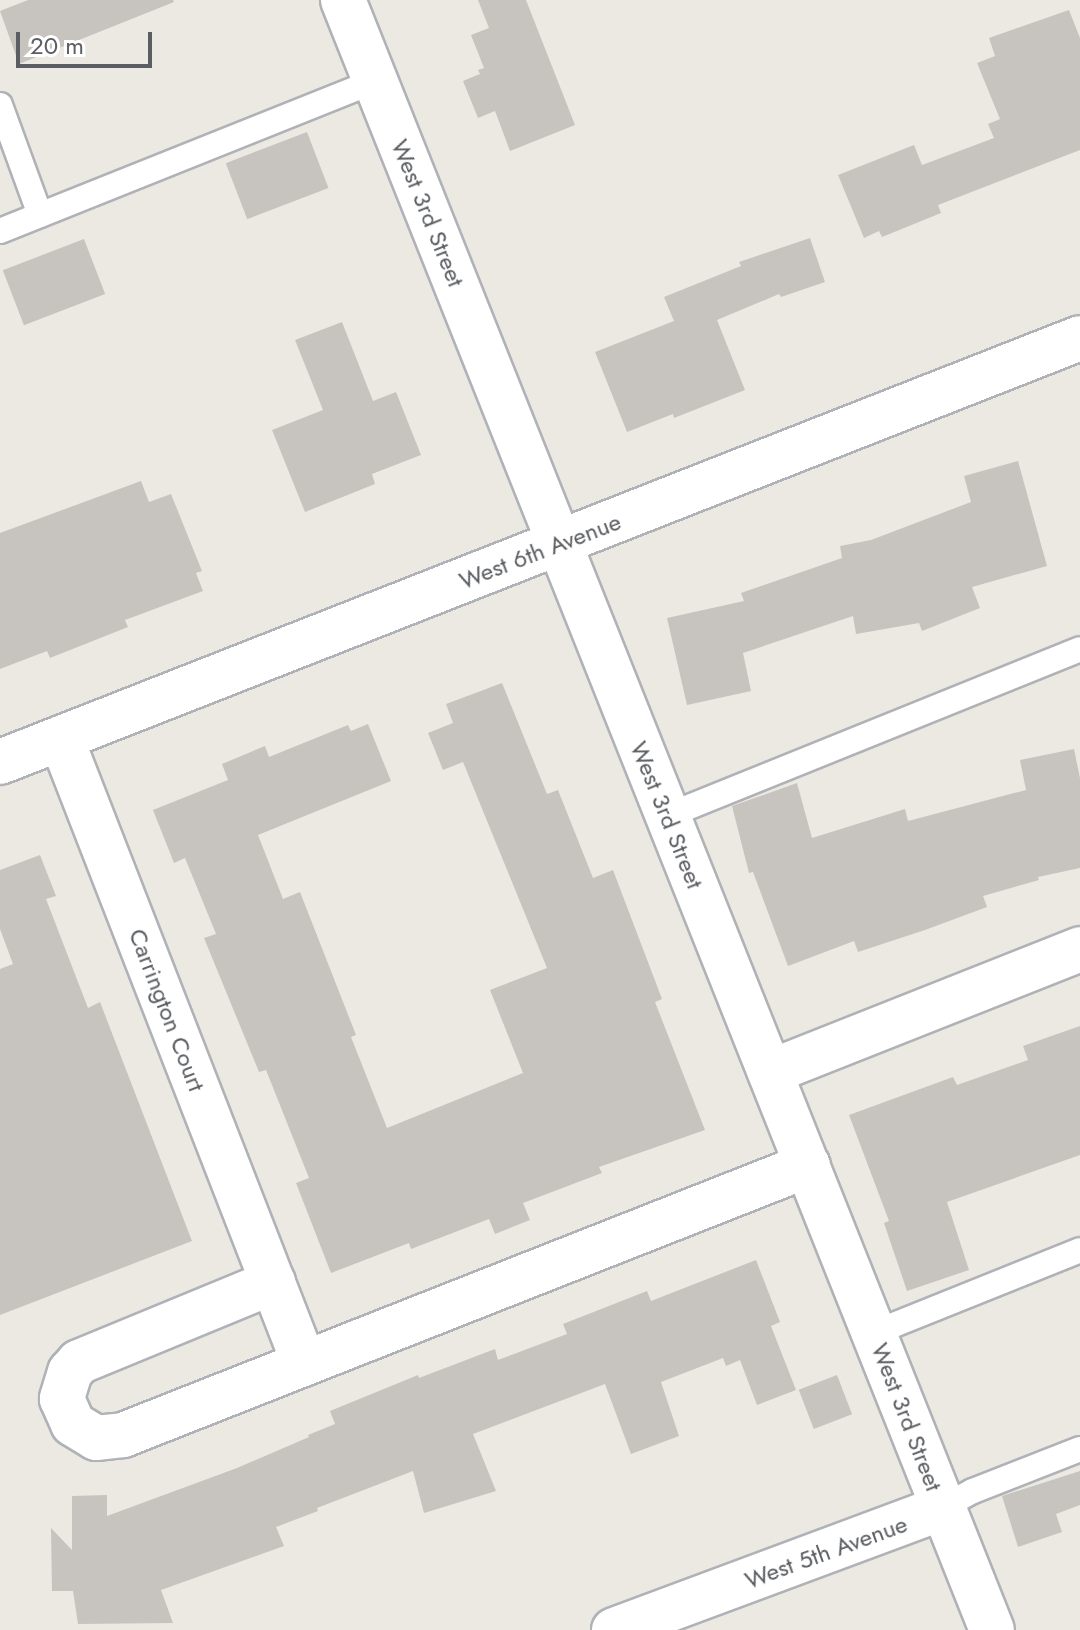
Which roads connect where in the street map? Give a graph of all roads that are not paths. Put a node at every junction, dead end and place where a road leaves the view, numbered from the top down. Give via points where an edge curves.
1 (343, 0) edge
2 (375, 81) junction
3 (0, 105) edge
4 (40, 215) junction
5 (0, 231) edge
6 (1080, 338) edge
7 (560, 544) junction
8 (1080, 649) edge
9 (61, 738) junction
10 (0, 762) edge
11 (667, 816) junction
12 (1080, 949) edge
13 (770, 1072) junction
14 (808, 1165) junction
15 (1080, 1250) edge
16 (273, 1282) junction
17 (874, 1333) junction
18 (304, 1363) junction
19 (1080, 1449) edge
20 (942, 1508) junction
21 (614, 1630) edge
22 (992, 1630) edge

1 - 2 street, West 3rd Street
2 - 4 lane
2 - 7 street, West 3rd Street
3 - 4 lane
4 - 5 lane
6 - 7 street, West 6th Avenue
7 - 9 street, West 6th Avenue
7 - 11 street, West 3rd Street
8 - 11 lane
9 - 10 street, West 6th Avenue
9 - 16 street, Carrington Court
11 - 13 street, West 3rd Street
12 - 13 street
13 - 14 street, West 3rd Street
14 - 17 street, West 3rd Street
14 - 18 street
15 - 17 lane
16 - 18 street, Carrington Court
16 - 18 street via 79,1362 64,1385 65,1412 83,1433 110,1439
17 - 20 street, West 3rd Street
19 - 20 lane, West 5th Avenue
20 - 21 street, West 5th Avenue
20 - 22 street, West 3rd Street

